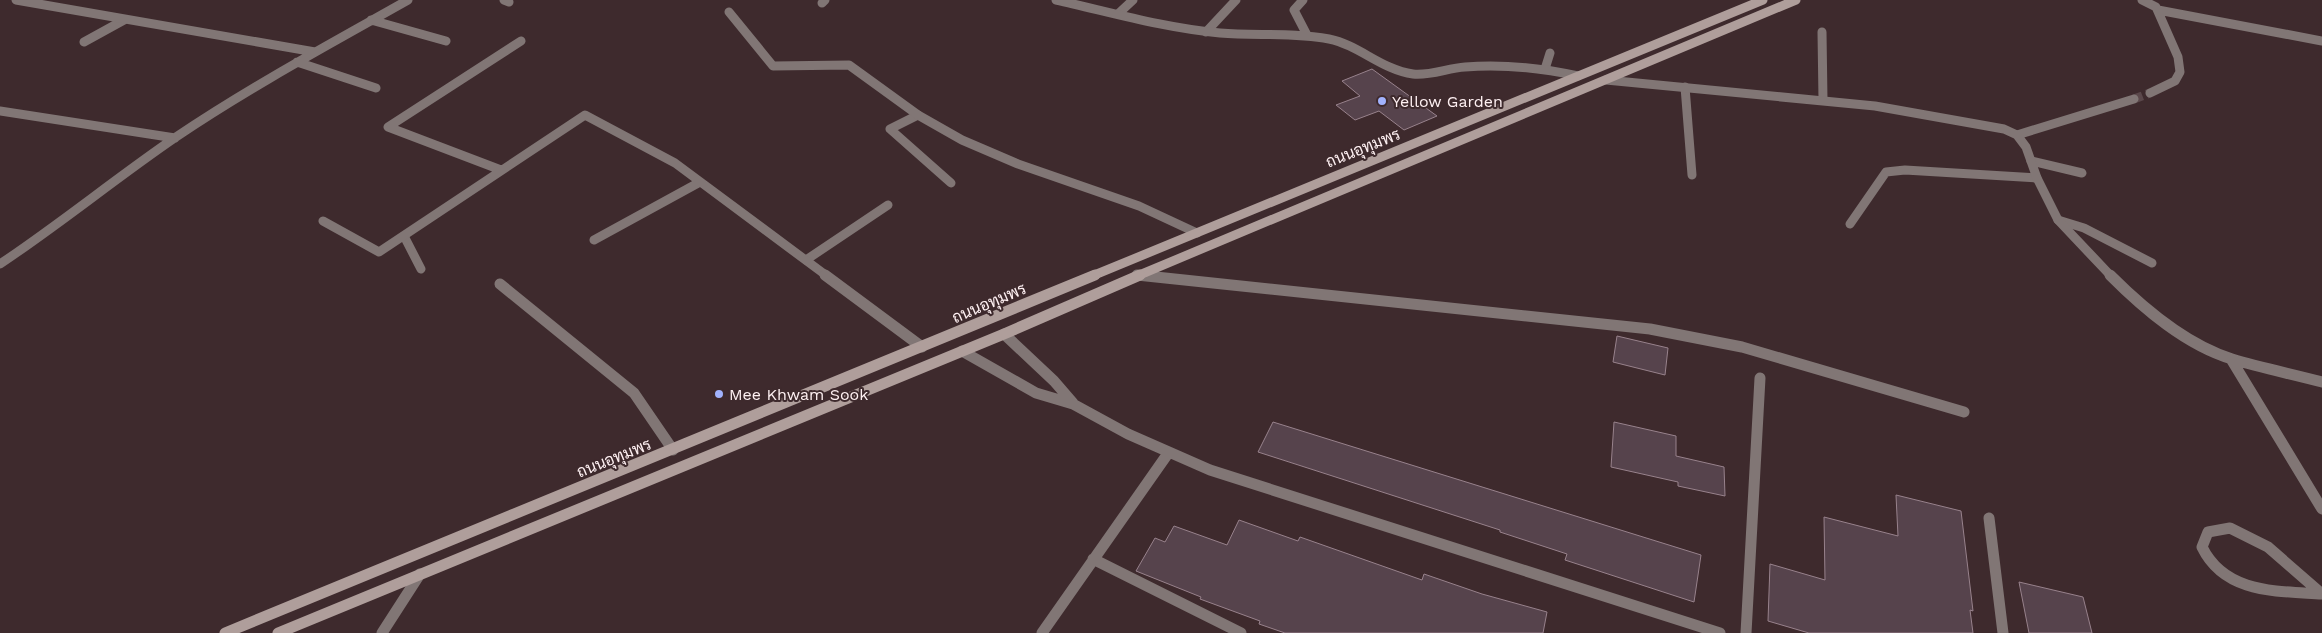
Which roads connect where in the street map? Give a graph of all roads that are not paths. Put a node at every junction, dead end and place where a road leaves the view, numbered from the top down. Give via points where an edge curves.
1 (16, 0) edge
2 (408, 0) edge
3 (1056, 0) edge
4 (1133, 0) edge
5 (1236, 0) edge
6 (1303, 0) edge
7 (1760, 0) edge
8 (1796, 0) edge
9 (2142, 0) edge
10 (2158, 10) junction
11 (729, 12) dead end
12 (1118, 14) junction
13 (124, 20) junction
14 (371, 20) junction
15 (1206, 32) junction
16 (1822, 32) dead end
17 (1306, 35) junction
18 (446, 41) dead end
19 (520, 41) dead end
20 (2322, 41) edge
21 (84, 42) dead end
22 (315, 52) junction
23 (1550, 54) dead end
24 (298, 62) junction
25 (1545, 68) junction
26 (1578, 76) junction
27 (1606, 80) junction
28 (1685, 87) junction
29 (376, 88) dead end
30 (2150, 93) tunnel mouth
31 (1823, 100) junction
32 (2134, 100) tunnel mouth
33 (0, 111) edge
34 (918, 115) junction
35 (2017, 135) junction
36 (175, 138) junction
37 (2031, 161) junction
38 (501, 170) junction
39 (2082, 173) dead end
40 (1692, 175) dead end
41 (2038, 178) junction
42 (700, 182) junction
43 (951, 183) dead end
44 (888, 205) dead end
45 (2058, 220) junction
46 (323, 221) dead end
47 (1850, 224) dead end
48 (1197, 233) junction
49 (404, 236) junction
50 (594, 240) dead end
51 (806, 260) junction
52 (2152, 263) dead end
53 (0, 264) edge
54 (421, 269) dead end
55 (1137, 275) junction
56 (500, 284) dead end
57 (1004, 334) junction
58 (922, 347) junction
59 (962, 351) junction
60 (2231, 359) junction
61 (1760, 378) dead end
62 (2322, 382) edge
63 (1074, 404) junction
64 (1964, 412) dead end
65 (673, 450) junction
66 (1169, 452) junction
67 (2322, 509) edge
68 (1988, 518) dead end
69 (2202, 547) joint
70 (1093, 559) junction
71 (420, 574) junction
72 (225, 633) edge
73 (278, 633) edge
74 (382, 633) edge
75 (1042, 633) edge
76 (1241, 633) edge
77 (1720, 633) edge
78 (1746, 633) edge
79 (2003, 633) edge

1 - 13 street
2 - 14 street
3 - 12 street
4 - 12 street
5 - 15 street
6 - 17 street via 1294,10
7 - 26 street, ถนนอุทุมพร
8 - 27 street, ถนนอุทุมพร
9 - 10 street
10 - 20 street
10 - 30 street via 2178,57 2180,72 2175,81
11 - 34 street via 773,66 849,65
12 - 15 street
13 - 21 street
13 - 22 street
14 - 18 street
14 - 22 street
15 - 17 street
16 - 31 street
17 - 25 street via 1347,44 1404,73 1428,74 1459,67 1504,65
19 - 38 street via 388,127
22 - 24 street
23 - 25 street
24 - 29 street
24 - 36 street
25 - 26 street
26 - 27 street
26 - 48 street, ถนนอุทุมพร
27 - 28 street
27 - 55 street, ถนนอุทุมพร
28 - 31 street
28 - 40 street
31 - 35 street via 1982,124
32 - 35 street
33 - 36 street
34 - 43 street via 890,129
34 - 48 street via 962,140 1018,164 1139,206
35 - 37 street
36 - 53 street
37 - 39 street
37 - 41 street
38 - 42 street via 585,115 675,163
38 - 49 street
41 - 45 street
41 - 47 street via 1905,170 1886,172
42 - 50 street
42 - 51 street
44 - 51 street
45 - 52 street via 2084,228
45 - 60 street via 2115,280 2174,330
46 - 49 street via 379,252
48 - 58 street, ถนนอุทุมพร
49 - 54 street
51 - 58 street
55 - 57 street, ถนนอุทุมพร
55 - 64 street via 1650,329 1742,347
56 - 65 street via 634,394
57 - 59 street, ถนนอุทุมพร
57 - 63 street
58 - 65 street, ถนนอุทุมพร
59 - 63 street via 1036,393
59 - 71 street, ถนนอุทุมพร
60 - 62 street
60 - 67 street
61 - 78 street
63 - 66 street
65 - 72 street, ถนนอุทุมพร
66 - 70 street
66 - 77 street via 1210,470
68 - 79 street
69 - 69 street via 2208,532 2230,528 2249,534 2286,559 2322,594 2275,591 2229,579 2210,563
70 - 75 street
70 - 76 street
71 - 73 street, ถนนอุทุมพร
71 - 74 street

